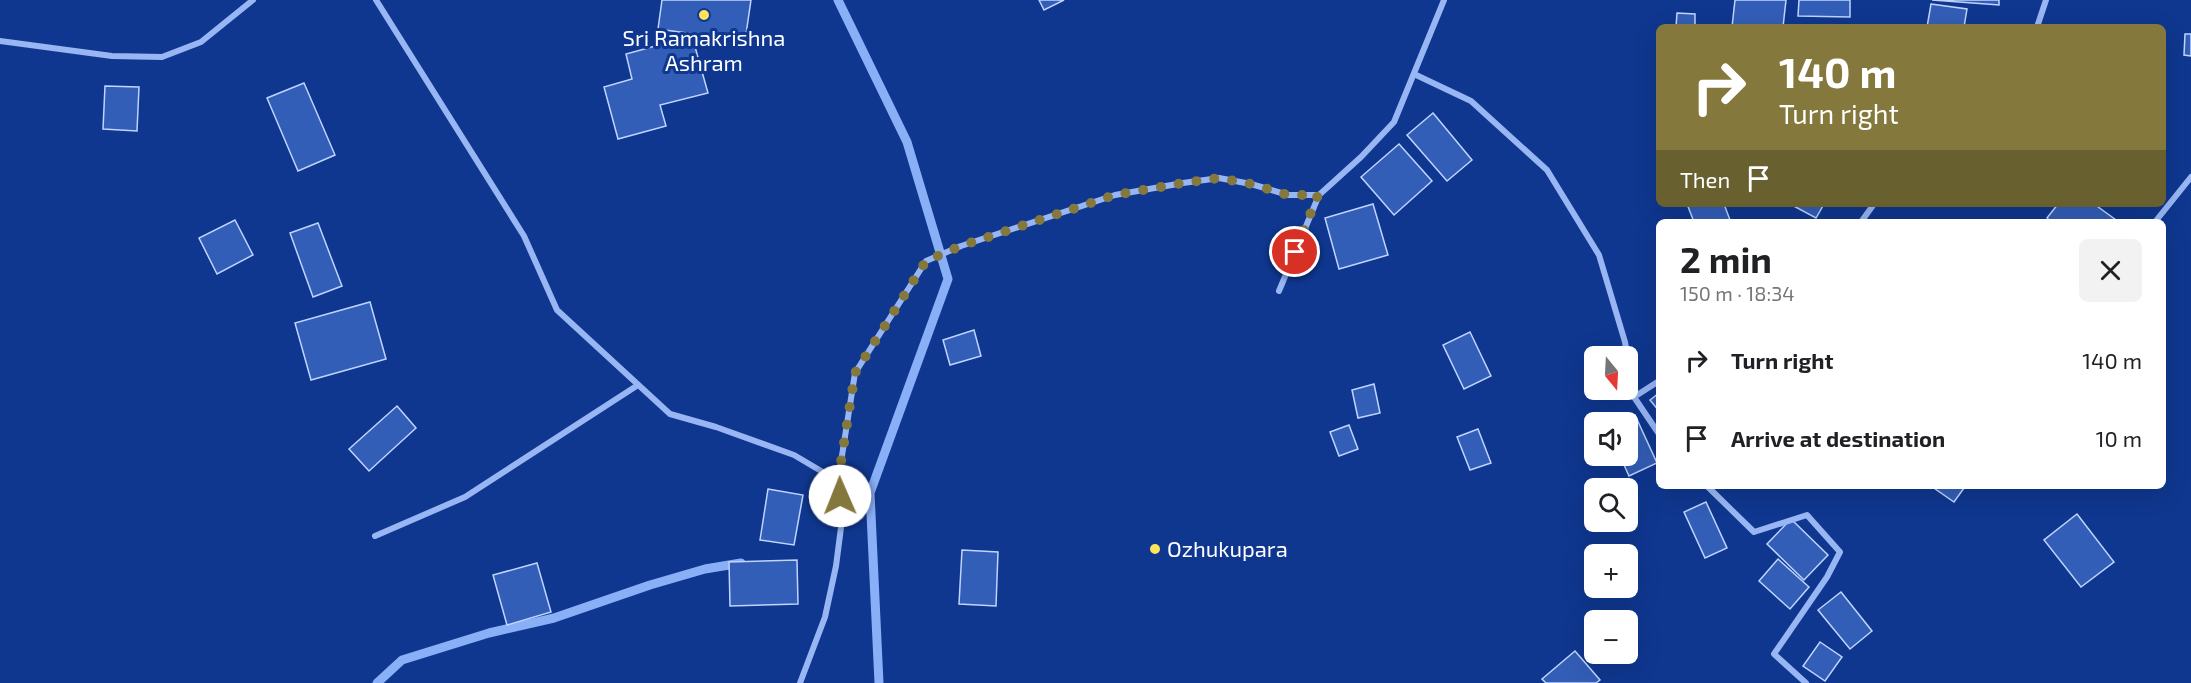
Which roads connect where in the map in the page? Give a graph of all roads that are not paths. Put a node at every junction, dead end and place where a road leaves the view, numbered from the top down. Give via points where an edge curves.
1 (254, 0) edge
2 (376, 0) edge
3 (1444, 0) edge
4 (2046, 0) edge
5 (2038, 24) edge
6 (0, 41) edge
7 (1414, 74) junction
8 (2191, 177) edge
9 (1318, 195) junction
10 (1872, 207) edge
11 (1862, 219) edge
12 (2157, 219) edge
13 (1279, 291) dead end
14 (1626, 346) edge
15 (1656, 383) edge
16 (638, 385) junction
17 (1638, 394) edge
18 (1636, 400) edge
19 (1656, 430) edge
20 (838, 481) junction
21 (1710, 489) edge
22 (375, 536) dead end
23 (800, 683) edge
24 (1806, 683) edge

1 - 6 street via 201,42 162,57 112,56
2 - 16 street via 524,236 557,310
3 - 7 street
4 - 5 street
7 - 9 street via 1394,122
7 - 14 street via 1471,101 1547,170 1599,255
8 - 12 street
9 - 13 street
9 - 20 street via 1288,195 1219,178 1183,183 1115,195 926,261 855,373
10 - 11 street
15 - 17 street
16 - 20 street via 670,414 794,455
16 - 22 street via 465,497
18 - 19 street
20 - 23 street via 843,512 836,566 825,617
21 - 24 street via 1754,532 1807,515 1840,552 1774,654

